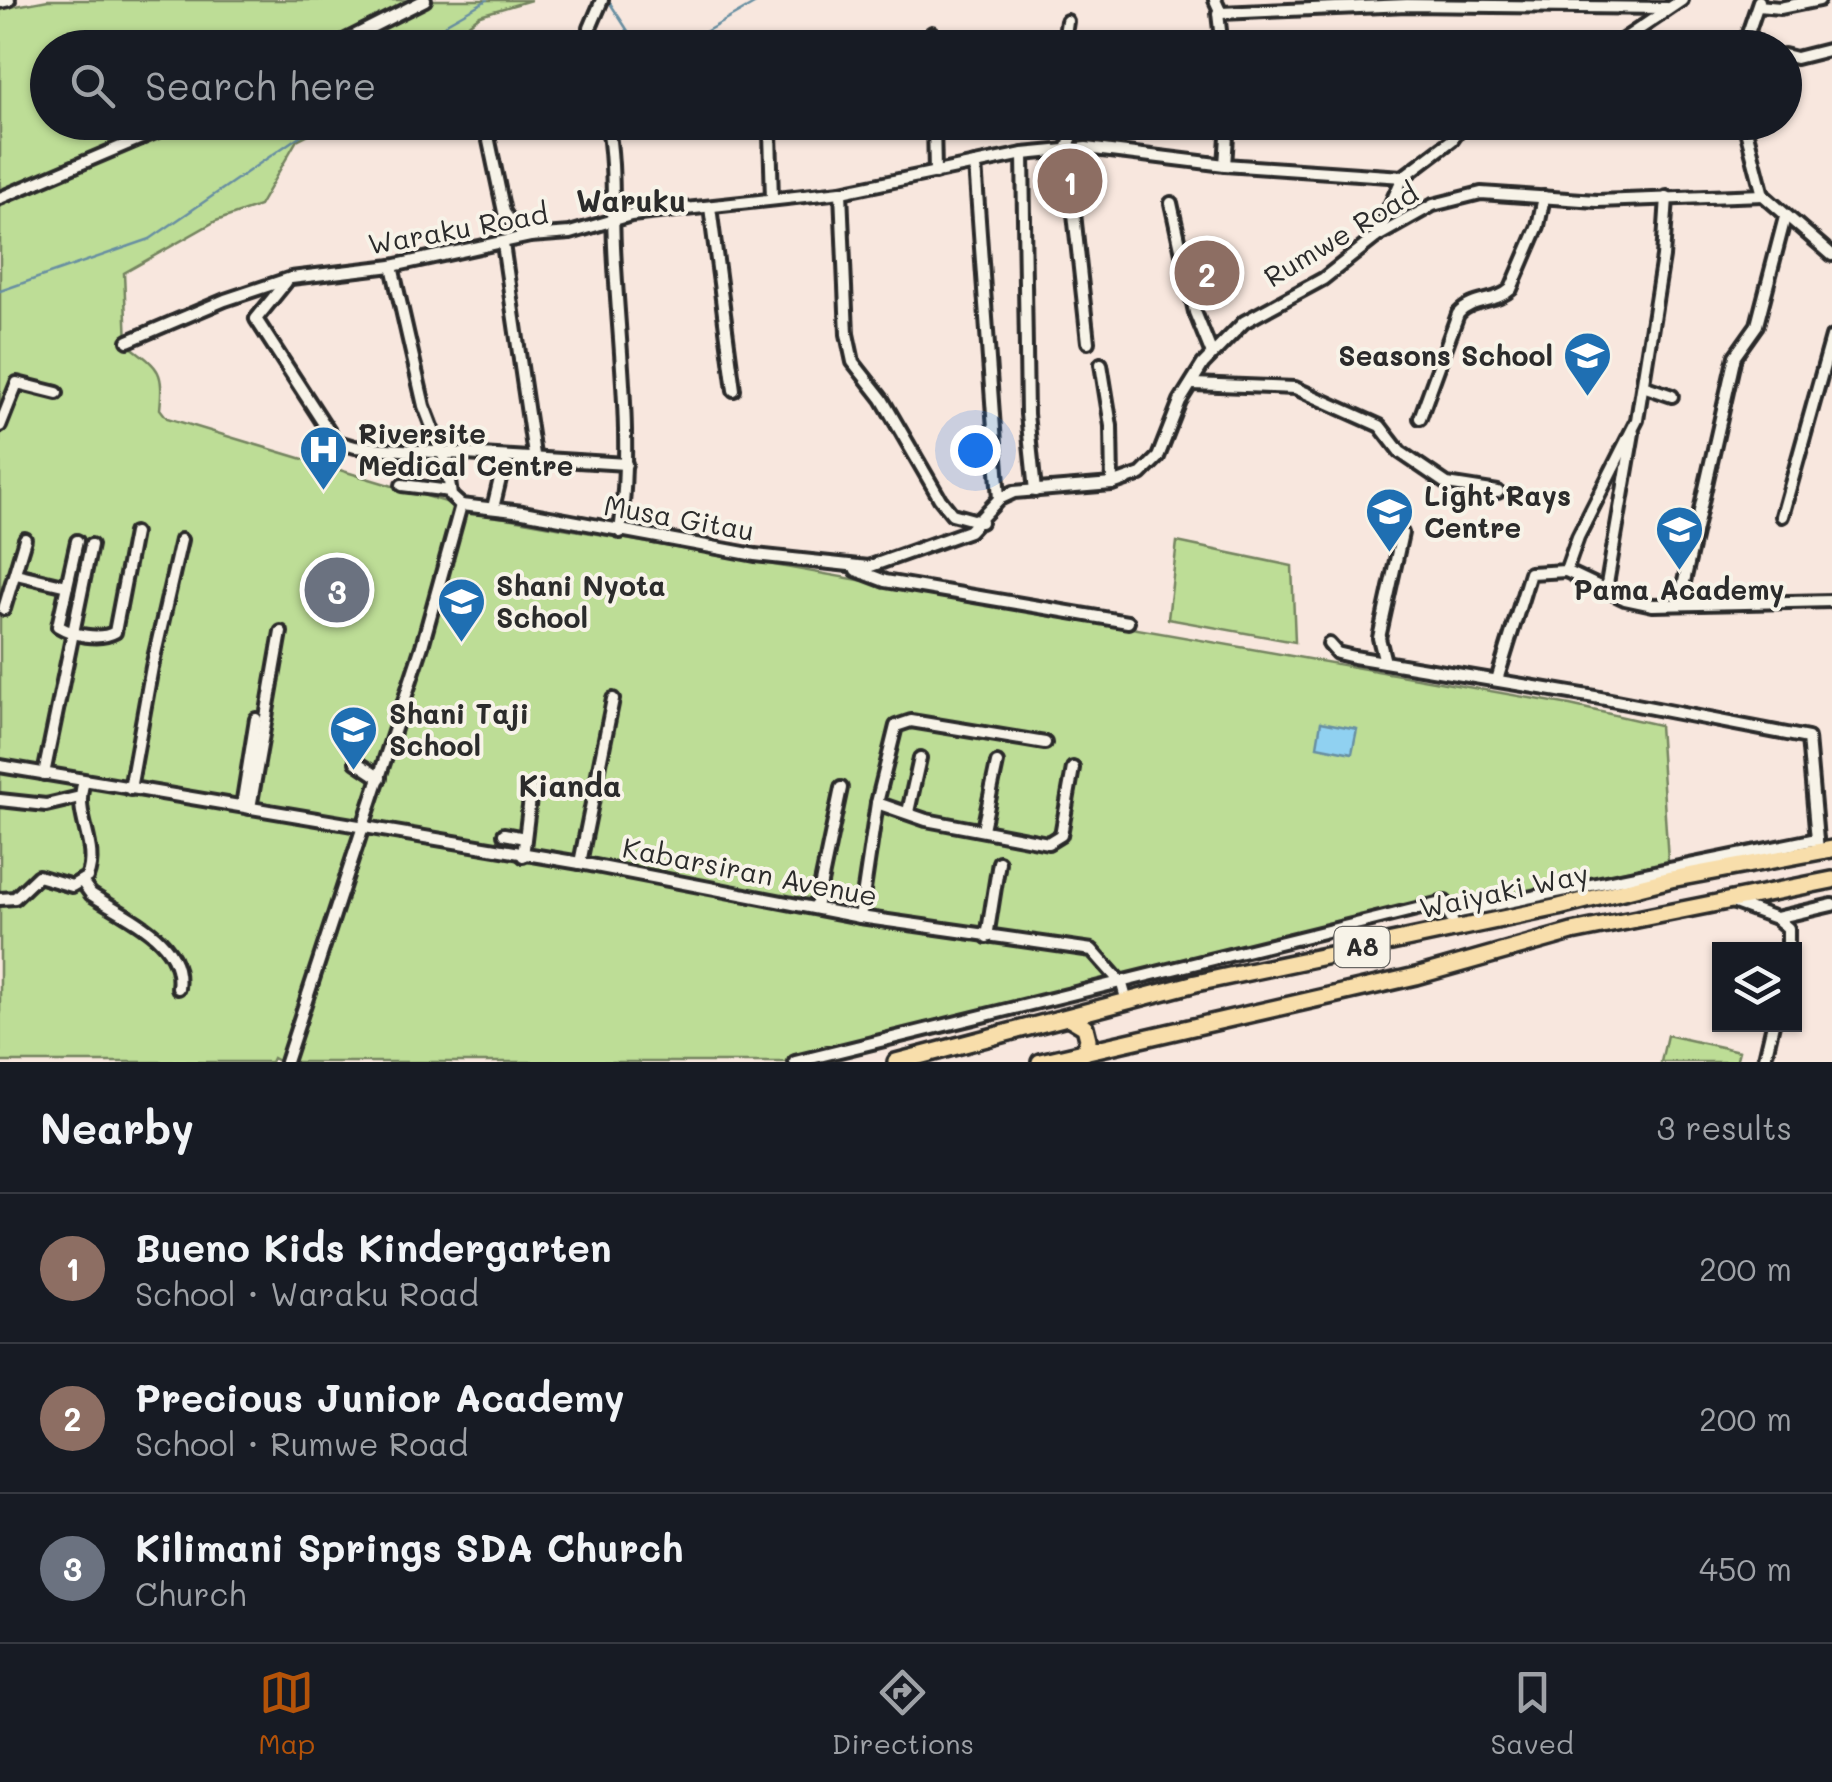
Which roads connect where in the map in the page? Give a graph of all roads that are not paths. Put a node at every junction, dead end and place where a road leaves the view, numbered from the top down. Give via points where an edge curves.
1 (9, 0) edge
2 (425, 0) edge
3 (602, 0) edge
4 (1215, 0) edge
5 (1682, 0) edge
6 (1819, 0) edge
7 (0, 2) edge
8 (1623, 3) edge
9 (1759, 3) edge
10 (1667, 8) junction
11 (1218, 12) junction
12 (1067, 21) dead end
13 (366, 30) edge
14 (590, 30) edge
15 (1066, 30) edge
16 (1220, 30) edge
17 (1636, 30) edge
18 (1749, 30) edge
19 (1832, 49) edge
20 (1802, 56) edge
21 (137, 140) edge
22 (488, 140) edge
23 (610, 140) edge
24 (770, 140) edge
25 (934, 140) edge
26 (1071, 140) edge
27 (1227, 140) edge
28 (1452, 140) edge
29 (1749, 140) edge
30 (1067, 149) junction
31 (1023, 154) junction
32 (975, 164) junction
33 (1226, 165) junction
34 (935, 173) junction
35 (1404, 178) junction
36 (841, 192) junction
37 (1763, 195) junction
38 (1544, 197) junction
39 (1667, 197) junction
40 (0, 198) edge
41 (772, 199) junction
42 (1171, 203) dead end
43 (710, 207) junction
44 (1785, 217) junction
45 (615, 221) junction
46 (530, 236) junction
47 (1376, 237) junction
48 (503, 244) junction
49 (1832, 255) edge
50 (392, 266) junction
51 (290, 278) junction
52 (1832, 336) edge
53 (128, 340) dead end
54 (1088, 342) dead end
55 (1212, 354) junction
56 (1101, 364) dead end
57 (1193, 384) junction
58 (1643, 386) junction
59 (734, 390) dead end
60 (57, 392) dead end
61 (1672, 396) dead end
62 (1420, 418) dead end
63 (0, 426) edge
64 (1634, 428) junction
65 (441, 450) junction
66 (534, 455) junction
67 (505, 458) junction
68 (626, 464) junction
69 (402, 484) dead end
70 (1112, 484) junction
71 (450, 491) junction
72 (1035, 491) junction
73 (1498, 492) dead end
74 (998, 499) junction
75 (461, 505) junction
76 (493, 508) junction
77 (1782, 516) dead end
78 (981, 522) junction
79 (620, 532) junction
80 (134, 533) dead end
81 (1402, 533) dead end
82 (26, 540) dead end
83 (181, 540) dead end
84 (77, 542) dead end
85 (91, 544) dead end
86 (845, 566) junction
87 (1566, 572) junction
88 (16, 574) junction
89 (67, 586) junction
90 (1606, 590) junction
91 (1832, 601) edge
92 (1679, 604) junction
93 (4, 609) dead end
94 (1128, 622) dead end
95 (71, 632) junction
96 (281, 632) dead end
97 (1329, 644) dead end
98 (1385, 662) junction
99 (1497, 680) junction
100 (613, 699) dead end
101 (350, 716) dead end
102 (256, 719) dead end
103 (1045, 743) dead end
104 (920, 758) dead end
105 (997, 763) dead end
106 (0, 766) edge
107 (1073, 768) dead end
108 (44, 774) junction
109 (380, 778) junction
110 (84, 782) junction
111 (841, 788) dead end
112 (130, 789) junction
113 (532, 790) dead end
114 (80, 797) junction
115 (0, 800) edge
116 (877, 803) junction
117 (246, 807) junction
118 (908, 812) junction
119 (983, 829) junction
120 (364, 830) junction
121 (504, 834) dead end
122 (525, 838) junction
123 (1822, 846) edge
124 (523, 856) junction
125 (999, 862) dead end
126 (580, 863) junction
127 (1832, 880) edge
128 (82, 883) junction
129 (0, 899) edge
130 (1731, 902) junction
131 (1832, 904) edge
132 (816, 906) junction
133 (860, 917) junction
134 (1776, 918) junction
135 (1452, 920) junction
136 (987, 937) junction
137 (1788, 942) edge
138 (1122, 984) junction
139 (178, 988) dead end
140 (1127, 1002) junction
141 (1070, 1018) junction
142 (1771, 1032) edge
143 (1084, 1053) junction
144 (1107, 1055) edge
145 (938, 1058) edge
146 (286, 1062) edge
147 (795, 1062) edge
148 (896, 1062) edge
149 (1040, 1062) edge
150 (1764, 1062) edge

1 - 7 street
2 - 13 street
3 - 14 street
4 - 11 street
5 - 10 street
6 - 9 street via 1780,8
8 - 10 street
8 - 11 street
9 - 18 street
10 - 17 street
11 - 16 street
12 - 15 street
19 - 20 street
21 - 40 street
22 - 46 street via 504,212
23 - 45 street
24 - 41 street
25 - 34 street
26 - 30 street
27 - 33 street
28 - 35 street
29 - 37 street
30 - 31 street, Waraku Road
30 - 33 street, Waraku Road
30 - 54 street
31 - 32 street, Waraku Road
31 - 72 street via 1027,414
32 - 34 street, Waraku Road
32 - 74 street
33 - 35 street, Waraku Road
34 - 36 street, Waraku Road
35 - 47 street
36 - 41 street, Waraku Road
36 - 78 street via 853,362 882,398 940,500 952,514
37 - 39 street, Rumwe Road
37 - 44 street
38 - 39 street, Rumwe Road
38 - 47 street, Rumwe Road via 1452,198
38 - 62 street via 1512,289 1458,314
39 - 58 street
41 - 43 street, Waraku Road
42 - 55 street via 1195,312
43 - 45 street, Waraku Road
43 - 59 street
44 - 49 street
44 - 92 street via 1757,325 1734,356
45 - 46 street, Waraku Road
45 - 68 street
46 - 48 street, Waraku Road
47 - 55 street, Rumwe Road via 1323,280 1244,322
48 - 50 street, Waraku Road
48 - 66 street
50 - 51 street, Waraku Road
50 - 65 street via 424,406
51 - 53 street, Waraku Road
51 - 65 street via 256,318 335,442
52 - 77 street
55 - 57 street, Rumwe Road
56 - 70 street
57 - 70 street via 1158,457 1142,474
57 - 73 street via 1295,388 1380,426 1400,452 1447,484
58 - 61 street
58 - 64 street
60 - 63 street via 17,384
64 - 87 street
64 - 90 street
65 - 67 street
65 - 71 street
66 - 67 street
66 - 68 street
67 - 76 street
68 - 79 street
69 - 71 street
70 - 72 street
71 - 75 street
72 - 74 street
74 - 78 street, Musa Gitau
75 - 76 street, Musa Gitau
75 - 109 street
76 - 79 street, Musa Gitau
78 - 86 street, Musa Gitau via 889,562
79 - 86 street, Musa Gitau
80 - 95 street via 115,632
81 - 98 street via 1379,638
82 - 88 street
83 - 112 street
84 - 89 street
85 - 95 street
86 - 94 street via 885,581
87 - 90 street
87 - 99 street via 1530,573
88 - 89 street
88 - 93 street
89 - 95 street via 58,624
90 - 92 street via 1626,600
91 - 92 street
95 - 108 street
96 - 117 street
97 - 98 street via 1337,653
98 - 99 street
99 - 123 street via 1808,738
100 - 126 street
101 - 109 street via 356,762
102 - 117 street
103 - 116 street via 904,722 891,735
104 - 118 street
105 - 119 street
106 - 108 street, Kabarsiran Avenue
107 - 119 street via 1057,840
108 - 110 street, Kabarsiran Avenue
109 - 120 street
110 - 112 street, Kabarsiran Avenue
110 - 114 street
111 - 132 street
112 - 117 street, Kabarsiran Avenue
113 - 122 street
114 - 115 street via 46,806
114 - 128 street via 93,856
116 - 118 street
116 - 133 street
117 - 120 street, Kabarsiran Avenue
118 - 119 street
120 - 124 street, Kabarsiran Avenue
120 - 146 street
121 - 122 street
122 - 124 street
123 - 135 highway, Waiyaki Way / A8
124 - 126 street, Kabarsiran Avenue
125 - 136 street
126 - 132 street, Kabarsiran Avenue
127 - 130 highway, Waiyaki Way / A8
128 - 129 street via 38,876 15,898
128 - 139 street via 164,945 178,965
130 - 134 street
130 - 144 highway, Waiyaki Way / A8 via 1572,932
131 - 134 street
132 - 133 street, Kabarsiran Avenue
133 - 136 street, Kabarsiran Avenue
134 - 137 street via 1788,928
135 - 138 street via 1445,902
135 - 140 highway, Waiyaki Way / A8
136 - 138 street, Kabarsiran Avenue via 1092,950
138 - 140 street
138 - 147 street
140 - 141 highway, Waiyaki Way / A8
141 - 143 highway via 1085,1028
141 - 145 highway, Waiyaki Way / A8
142 - 150 street
143 - 144 highway, Waiyaki Way / A8
143 - 149 highway, Waiyaki Way / A8
145 - 148 highway, Waiyaki Way / A8

